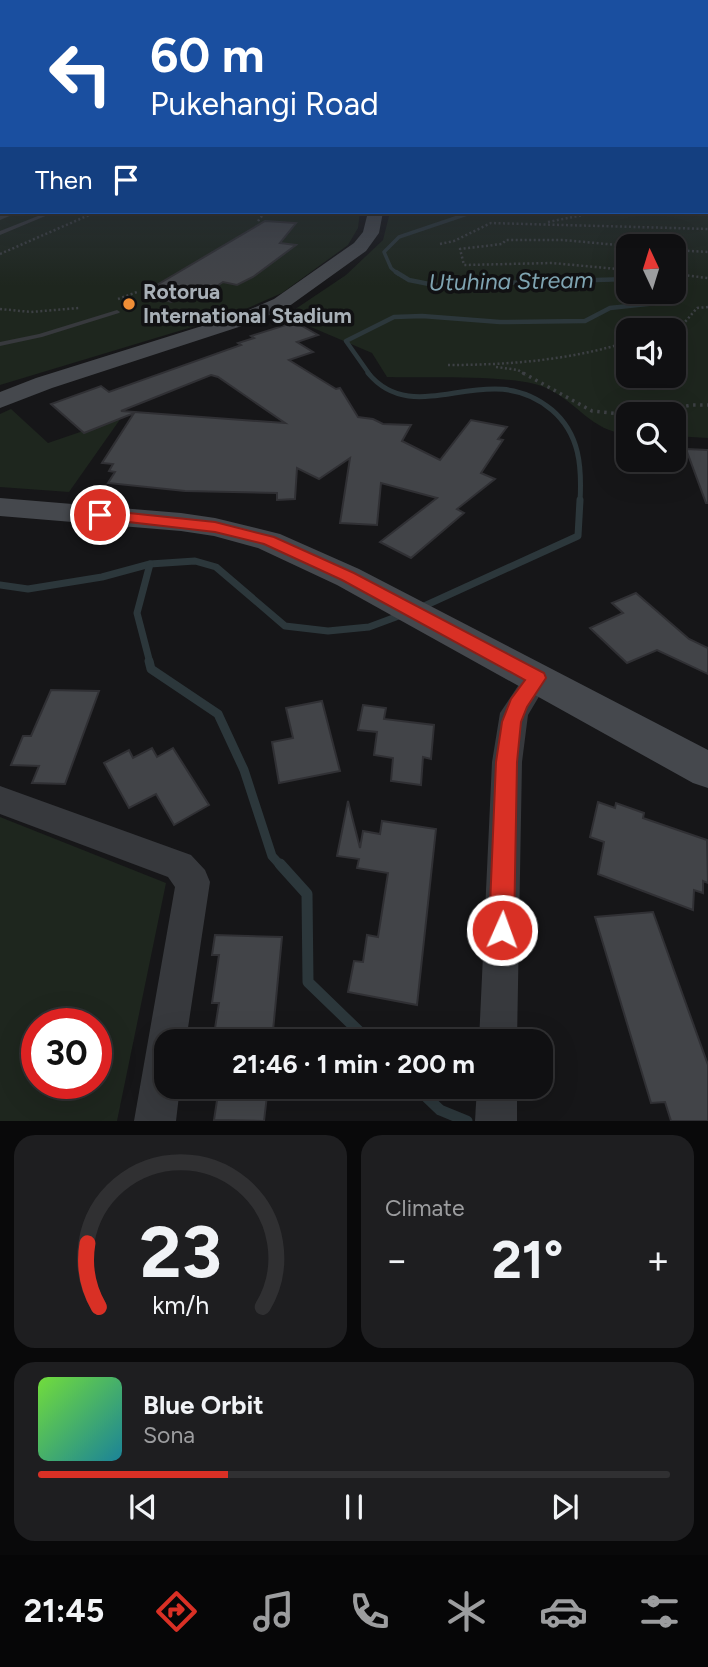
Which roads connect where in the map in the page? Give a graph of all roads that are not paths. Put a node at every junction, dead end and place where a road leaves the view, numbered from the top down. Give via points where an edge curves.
1 (47, 214) edge
2 (374, 214) edge
3 (0, 233) edge
4 (117, 312) dead end
5 (0, 344) edge
6 (0, 401) edge
7 (0, 506) edge
8 (537, 678) junction
9 (708, 770) edge
10 (0, 800) edge
11 (169, 1029) edge
12 (498, 1029) edge
13 (158, 1099) edge
14 (155, 1121) edge

1 - 3 lane
2 - 6 main road via 371,233 360,247 281,303
4 - 5 lane
7 - 8 main road via 181,522 225,529 298,552
8 - 9 main road
8 - 12 street via 514,713 507,762
10 - 11 street via 179,866 193,882
13 - 14 street

